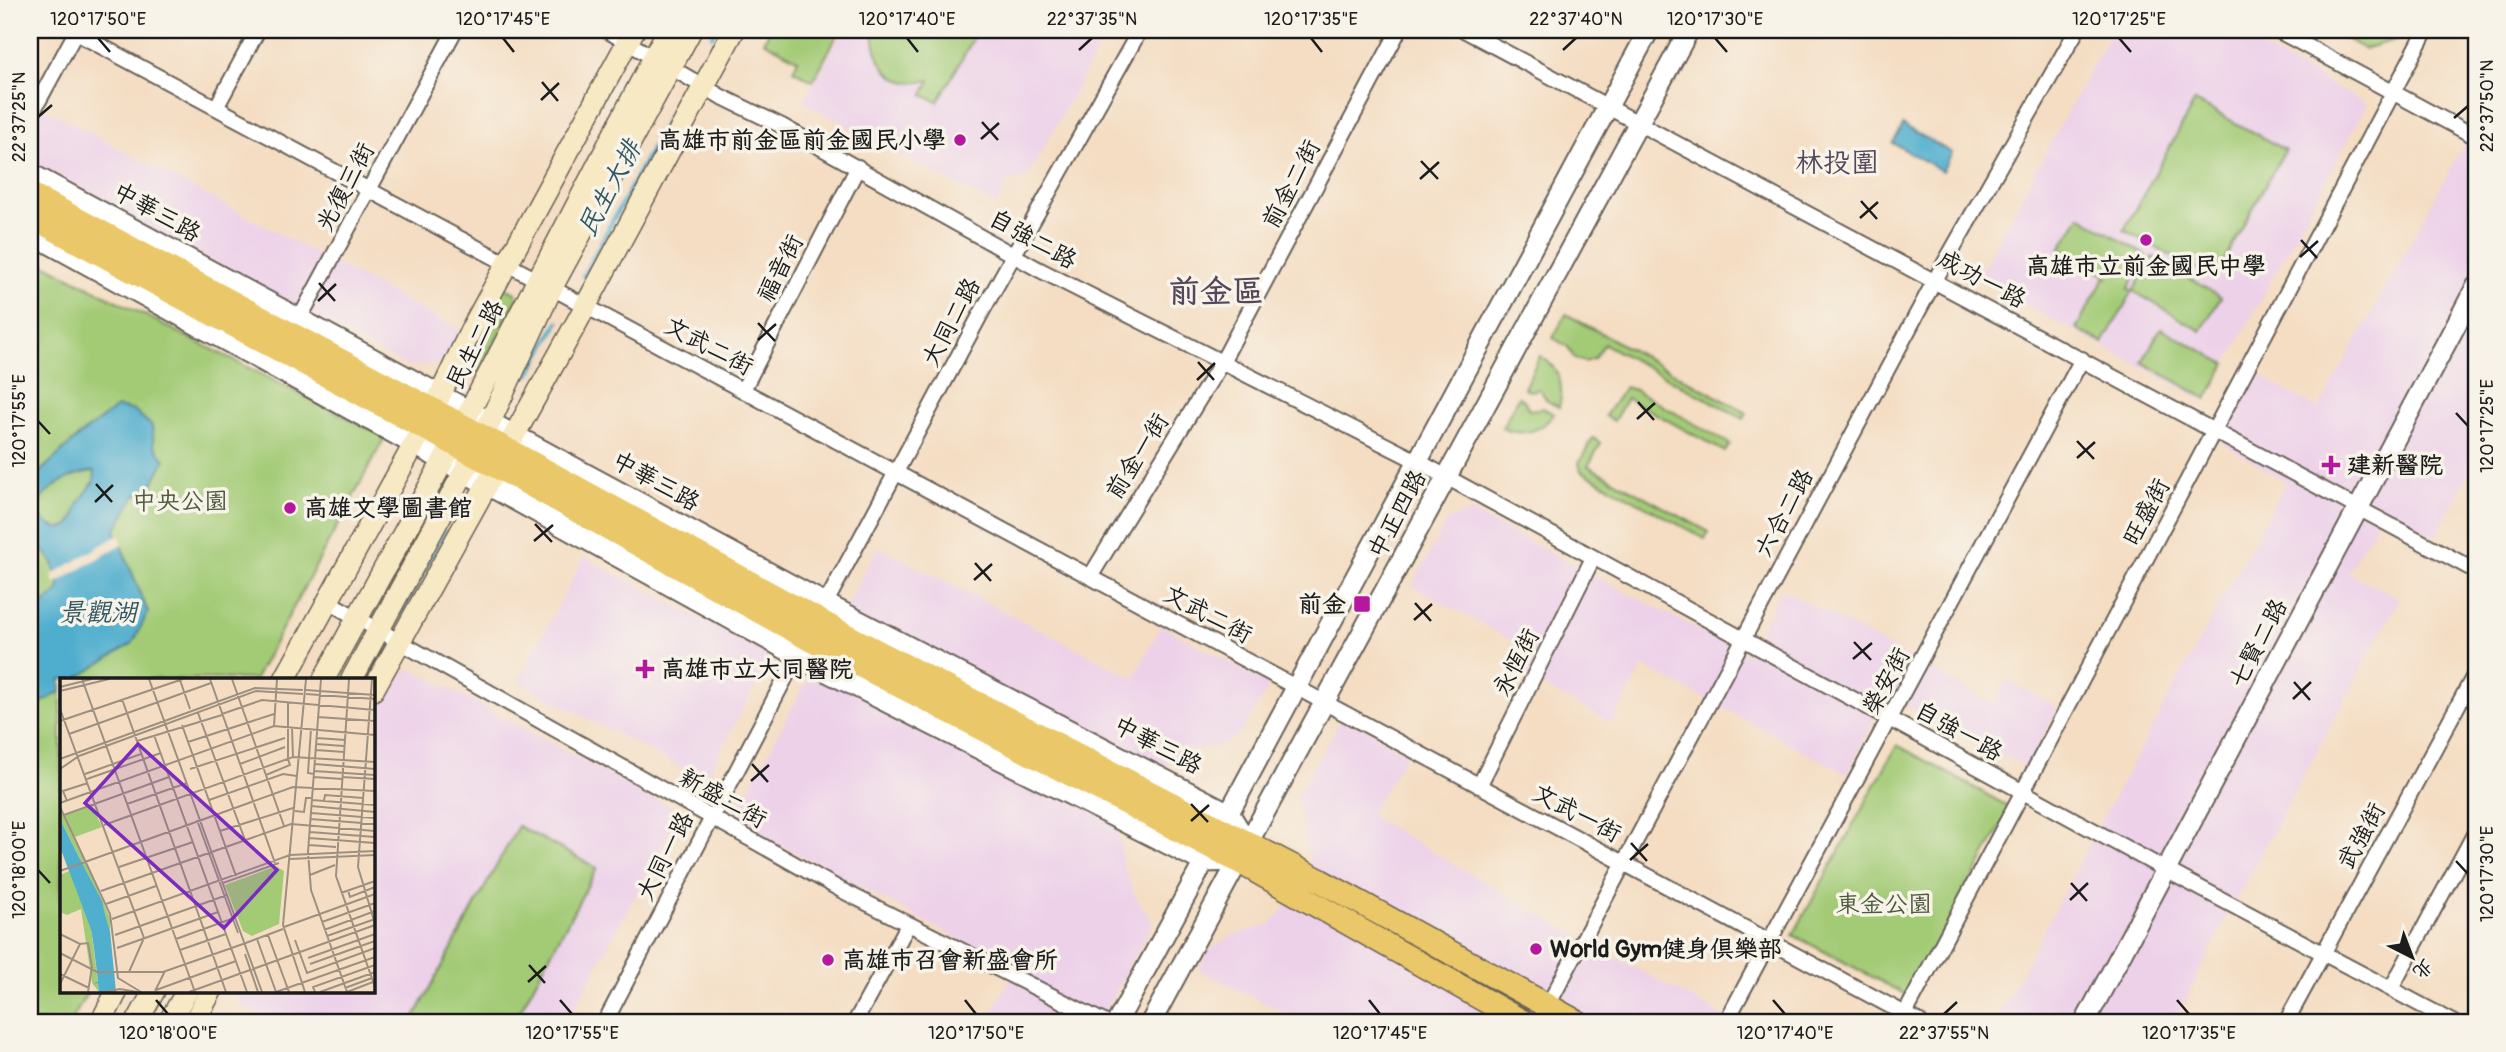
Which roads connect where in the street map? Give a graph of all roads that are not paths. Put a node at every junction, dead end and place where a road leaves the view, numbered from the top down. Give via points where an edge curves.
1 (258, 30) edge
2 (455, 30) edge
3 (606, 30) edge
4 (668, 30) edge
5 (691, 30) edge
6 (734, 30) edge
7 (1140, 30) edge
8 (1399, 30) edge
9 (1464, 30) edge
10 (1649, 30) edge
11 (1689, 30) edge
12 (2077, 30) edge
13 (2277, 30) edge
14 (2426, 30) edge
15 (75, 31) edge
16 (631, 36) edge
17 (663, 61) junction
18 (704, 85) junction
19 (2393, 92) junction
20 (216, 106) junction
21 (1608, 106) junction
22 (30, 117) edge
23 (1640, 122) junction
24 (2476, 137) edge
25 (858, 167) junction
26 (30, 173) edge
27 (370, 189) junction
28 (30, 194) edge
29 (30, 216) edge
30 (30, 233) edge
31 (1014, 254) junction
32 (508, 263) junction
33 (1934, 280) junction
34 (545, 283) junction
35 (2476, 287) edge
36 (586, 305) junction
37 (287, 343) junction
38 (2082, 359) junction
39 (1223, 360) junction
40 (743, 390) junction
41 (428, 419) junction
42 (2214, 430) junction
43 (457, 435) junction
44 (478, 446) junction
45 (501, 458) junction
46 (1419, 462) junction
47 (896, 472) junction
48 (1444, 477) junction
49 (2357, 507) junction
50 (1593, 558) junction
51 (2476, 571) edge
52 (1090, 577) junction
53 (327, 601) junction
54 (357, 618) junction
55 (378, 629) junction
56 (811, 629) junction
57 (1742, 639) junction
58 (399, 640) junction
59 (2476, 672) edge
60 (286, 678) edge
61 (325, 678) edge
62 (353, 678) edge
63 (374, 688) edge
64 (1297, 688) junction
65 (1324, 703) junction
66 (1891, 720) junction
67 (1479, 786) junction
68 (2023, 792) junction
69 (710, 818) junction
70 (2476, 831) edge
71 (1216, 838) junction
72 (1243, 852) junction
73 (1623, 863) junction
74 (2166, 870) junction
75 (908, 925) junction
76 (1770, 942) junction
77 (2323, 953) junction
78 (2391, 989) junction
79 (117, 992) edge
80 (153, 992) edge
81 (186, 992) edge
82 (210, 992) edge
83 (1543, 1014) edge
84 (1905, 1014) junction
85 (102, 1022) edge
86 (136, 1022) edge
87 (169, 1022) edge
88 (194, 1022) edge
89 (605, 1022) edge
90 (855, 1022) edge
91 (1104, 1022) edge
92 (1117, 1022) edge
93 (1151, 1022) edge
94 (1523, 1022) edge
95 (1577, 1022) edge
96 (1726, 1022) edge
97 (1920, 1022) edge
98 (2085, 1022) edge
99 (2286, 1022) edge
100 (2453, 1022) edge

1 - 20 street
2 - 27 street, 光復三街
3 - 16 street, 自強二路
4 - 17 main road, 民生二路
5 - 17 main road, 民生二路
6 - 18 main road
7 - 31 street, 大同二路
8 - 39 street, 前金二街
9 - 21 street, 成功一路
10 - 21 street, 中正四路
11 - 23 street, 中正四路
12 - 33 street, 六合二路
13 - 19 street
14 - 19 street, 旺盛街
15 - 20 street, 文武二街
15 - 22 street
16 - 17 street, 自強二路
16 - 32 main road
17 - 18 street, 自強二路
17 - 34 main road, 民生二路
18 - 25 street, 自強二路
18 - 36 main road
19 - 24 street
19 - 42 street, 旺盛街
20 - 27 street, 文武二街
21 - 23 street, 成功一路
21 - 46 street, 中正四路
23 - 33 street, 成功一路
23 - 48 street, 中正四路
25 - 31 street, 自強二路
25 - 40 street, 福音街
26 - 37 street, 中華三路
27 - 32 street, 文武二街
27 - 37 street, 光復三街
28 - 37 main road, 中華三路
29 - 37 main road, 中華三路
30 - 37 street, 中華三路
31 - 39 street, 自強二路
31 - 47 street, 大同二路
32 - 34 street, 文武二街
32 - 41 main road
33 - 38 street, 成功一路
33 - 57 street, 六合二路
34 - 36 street, 文武二街
34 - 43 main road, 民生二路
34 - 44 main road, 民生二路
35 - 49 street, 七賢二路
36 - 40 street, 文武二街
36 - 45 main road
37 - 41 main road, 中華三路
37 - 41 street, 中華三路
38 - 42 street, 成功一路
38 - 66 street, 榮安街
39 - 46 street, 自強二路
39 - 52 street, 前金一街
40 - 47 street, 文武二街
41 - 43 main road, 中華三路
41 - 43 street, 中華三路
41 - 53 main road
42 - 49 street, 成功一路
42 - 68 street, 旺盛街
43 - 44 main road, 中華三路
43 - 44 street, 中華三路
43 - 54 main road, 民生二路
44 - 45 main road, 中華三路
44 - 45 street, 中華三路
44 - 55 main road, 民生二路
45 - 56 main road, 中華三路
45 - 56 street, 中華三路
45 - 58 main road
46 - 48 street, 自強二路
46 - 64 street, 中正四路
47 - 52 street, 文武二街
47 - 56 street, 大同二路
48 - 50 street, 自強一路
48 - 65 street, 中正四路
49 - 51 street, 成功一路
49 - 74 street, 七賢二路
50 - 57 street, 自強一路
50 - 67 street, 永恆街
52 - 64 street, 文武二街
53 - 54 street, 新盛二街
53 - 60 main road
54 - 55 street, 新盛二街
54 - 61 main road, 民生二路
55 - 58 street, 新盛二街
55 - 62 main road, 民生二路
56 - 69 street, 大同一路
56 - 71 main road, 中華三路
56 - 71 street, 中華三路
57 - 66 street, 自強一路
57 - 73 street, 六合二路
58 - 63 main road
58 - 69 street, 新盛二街
59 - 77 street, 武強街
64 - 65 street, 文武二街
64 - 71 street, 中正四路
65 - 67 street, 文武一街
65 - 72 street, 中正四路
66 - 68 street, 自強一路
66 - 76 street, 榮安街
67 - 73 street, 文武一街
68 - 74 street, 自強一路
68 - 84 street, 旺盛街
69 - 75 street, 新盛二街
69 - 89 street, 大同一路
70 - 78 street
71 - 72 main road, 中華三路
71 - 72 street, 中華三路
71 - 92 street, 中正四路
72 - 83 main road, 中華三路
72 - 93 street, 中正四路
72 - 94 main road, 中華三路
73 - 76 street, 文武一街
73 - 83 street, 六合二路
74 - 77 street, 自強一路
74 - 98 street, 七賢二路
75 - 90 street
75 - 91 street, 新盛二街
76 - 84 street, 文武一街
76 - 96 street, 榮安街
77 - 78 street, 自強一路
77 - 99 street, 武強街
78 - 100 street, 自強一路
79 - 85 main road
80 - 86 main road
81 - 87 main road
82 - 88 main road
83 - 95 main road, 中華三路
84 - 97 street, 文武一街

